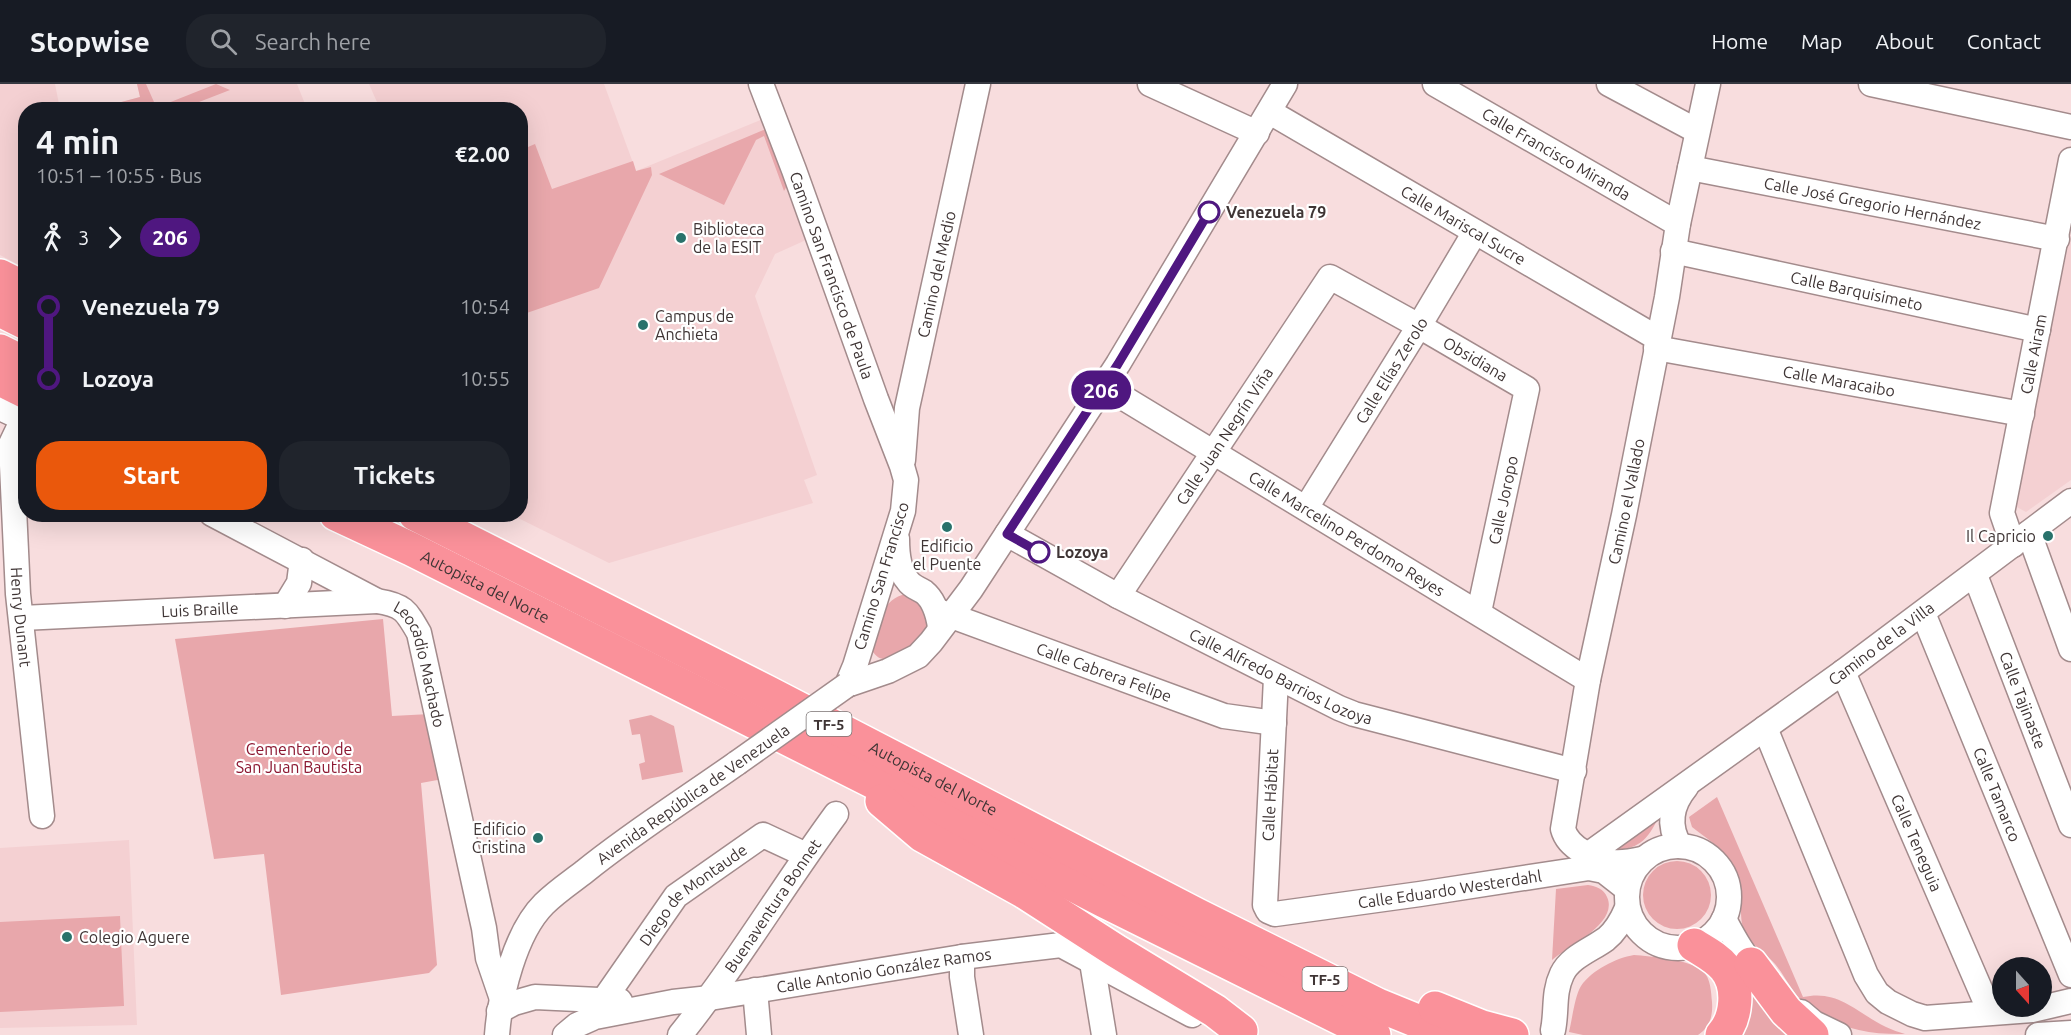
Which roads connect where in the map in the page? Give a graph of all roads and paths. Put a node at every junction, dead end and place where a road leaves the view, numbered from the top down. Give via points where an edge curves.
1 (761, 84) edge
2 (978, 84) edge
3 (1150, 84) edge
4 (1285, 84) edge
5 (1435, 84) edge
6 (1609, 84) edge
7 (1708, 84) edge
8 (1871, 84) edge
9 (1270, 112) junction
10 (2071, 127) edge
11 (1697, 131) junction
12 (1257, 133) junction
13 (2071, 160) edge
14 (1690, 168) junction
15 (1678, 224) junction
16 (1475, 232) junction
17 (2057, 239) junction
18 (1673, 251) junction
19 (0, 276) edge
20 (1330, 278) joint
21 (18, 285) edge
22 (0, 310) edge
23 (18, 319) edge
24 (1419, 326) junction
25 (2038, 330) junction
26 (1657, 343) junction
27 (0, 351) edge
28 (18, 360) edge
29 (0, 379) edge
30 (0, 385) edge
31 (1104, 386) junction
32 (1527, 389) joint
33 (18, 399) edge
34 (18, 401) edge
35 (18, 407) edge
36 (0, 408) edge
37 (879, 408) junction
38 (907, 408) junction
39 (2022, 414) junction
40 (18, 426) edge
41 (1213, 453) junction
42 (902, 466) junction
43 (2071, 501) edge
44 (1306, 507) junction
45 (228, 522) edge
46 (353, 522) edge
47 (449, 525) edge
48 (897, 531) junction
49 (1007, 534) junction
50 (2021, 539) junction
51 (302, 560) junction
52 (1975, 575) junction
53 (971, 589) junction
54 (1118, 596) junction
55 (377, 601) junction
56 (285, 606) junction
57 (872, 608) junction
58 (933, 608) junction
59 (1479, 612) junction
60 (1923, 613) junction
61 (22, 618) junction
62 (861, 645) junction
63 (2071, 649) edge
64 (888, 671) junction
65 (1843, 672) junction
66 (1276, 678) junction
67 (1588, 680) junction
68 (847, 685) junction
69 (1274, 723) junction
70 (1765, 728) junction
71 (850, 771) junction
72 (1574, 771) junction
73 (1689, 782) junction
74 (836, 813) dead end
75 (42, 816) dead end
76 (2071, 825) edge
77 (1680, 846) junction
78 (1589, 854) junction
79 (806, 855) junction
80 (1642, 859) junction
81 (1627, 898) junction
82 (1104, 901) junction
83 (1268, 911) joint
84 (1197, 915) junction
85 (1724, 919) junction
86 (485, 930) junction
87 (526, 931) junction
88 (1648, 939) junction
89 (1694, 945) junction
90 (962, 957) junction
91 (1092, 962) junction
92 (1751, 964) junction
93 (508, 971) junction
94 (2071, 975) edge
95 (755, 990) junction
96 (535, 997) junction
97 (710, 998) junction
98 (563, 999) junction
99 (603, 1001) junction
100 (2071, 1001) edge
101 (673, 1002) junction
102 (1990, 1012) junction
103 (498, 1022) edge
104 (2071, 1033) edge
105 (1236, 1034) edge
106 (565, 1035) edge
107 (680, 1035) edge
108 (759, 1035) edge
109 (972, 1035) edge
110 (1104, 1035) edge
111 (1325, 1035) edge
112 (1374, 1035) edge
113 (1456, 1035) edge
114 (1512, 1035) edge
115 (1722, 1035) edge
116 (1812, 1035) edge
117 (1839, 1035) edge
118 (2038, 1035) edge

1 - 37 street, Camino San Francisco de Paula
2 - 38 street, Camino del Medio
3 - 12 street
4 - 9 street, Avenida República de Venezuela
5 - 15 street, Calle Francisco Miranda
6 - 11 street
7 - 11 street, Camino el Vallado
8 - 10 street
9 - 12 street, Avenida República de Venezuela
9 - 16 street, Calle Mariscal Sucre
11 - 14 street, Camino el Vallado
12 - 31 street, Avenida República de Venezuela
13 - 17 street, Calle Airam
14 - 15 street, Camino el Vallado
14 - 17 street, Calle José Gregorio Hernández
15 - 18 street, Camino el Vallado
16 - 24 street, Calle Elías Zerolo
16 - 26 street, Calle Mariscal Sucre
17 - 25 street, Calle Airam
18 - 25 street, Calle Barquisimeto
18 - 26 street, Camino el Vallado
19 - 21 highway
20 - 24 street, Obsidiana
20 - 41 street, Calle Juan Negrín Viña
22 - 23 highway
24 - 32 street, Obsidiana
24 - 44 street, Calle Elías Zerolo
25 - 39 street, Calle Airam
26 - 39 street, Calle Maracaibo
26 - 67 street, Camino el Vallado
27 - 28 highway
29 - 33 highway
30 - 34 highway
31 - 41 street, Calle Marcelino Perdomo Reyes
31 - 49 street, Avenida República de Venezuela
32 - 59 street, Calle Joropo
35 - 36 street
37 - 38 street
37 - 42 street, Camino San Francisco de Paula
38 - 42 street, Camino del Medio
39 - 50 street, Calle Airam via 2002,513
40 - 61 street, Henry Dunant via 11,444
41 - 44 street, Calle Marcelino Perdomo Reyes
41 - 54 street, Calle Juan Negrín Viña
42 - 48 street, Camino San Francisco via 905,495
43 - 50 street, Camino de la Villa
44 - 59 street, Calle Marcelino Perdomo Reyes
45 - 51 street, Leocadio Machado
46 - 71 highway, Autopista del Norte / TF-5
47 - 84 highway, Autopista del Norte / TF-5
48 - 57 street, Camino San Francisco
48 - 58 street via 900,567 906,580
49 - 53 street, Avenida República de Venezuela
49 - 54 street, Calle Alfredo Barrios Lozoya
50 - 52 street, Camino de la Villa
50 - 63 street, Calle Airam
51 - 55 street, Leocadio Machado
51 - 56 street via 299,583
52 - 60 street, Camino de la Villa
52 - 76 street, Calle Tajinaste
53 - 58 street, Avenida República de Venezuela
53 - 58 street
54 - 66 street, Calle Alfredo Barrios Lozoya
55 - 56 street, Luis Braille
55 - 86 street, Leocadio Machado via 396,604 407,612 419,633
56 - 61 street, Luis Braille
57 - 58 street via 888,593 902,588
57 - 62 street, Camino San Francisco
58 - 64 street, Avenida República de Venezuela via 931,642 918,656
58 - 69 street, Calle Cabrera Felipe via 1224,716
59 - 67 street, Calle Marcelino Perdomo Reyes
60 - 65 street, Camino de la Villa
60 - 94 street, Calle Tamarco
61 - 75 street, Henry Dunant
62 - 64 street via 872,660
62 - 68 street, Camino San Francisco
64 - 68 street, Avenida República de Venezuela
65 - 70 street, Camino de la Villa
65 - 102 street, Calle Teneguia
66 - 69 street, Calle Hábitat
66 - 72 street, Calle Alfredo Barrios Lozoya via 1354,714
67 - 72 street, Camino el Vallado
68 - 87 street, Avenida República de Venezuela, bridge via 600,859 543,904
69 - 83 street, Calle Hábitat via 1265,905
70 - 73 street, Camino de la Villa
70 - 102 street via 1866,975 1877,993 1925,1018
71 - 82 highway, Autopista del Norte / TF-5
71 - 105 highway via 922,835 1023,891 1215,1011
72 - 78 street, Camino el Vallado via 1563,829 1569,842
73 - 77 street, Camino de la Villa via 1674,805 1672,822
73 - 78 street, Camino de la Villa
74 - 79 street, Buenaventura Bonnet
77 - 80 street via 1668,846
77 - 85 street via 1697,849 1720,866 1729,894
78 - 80 street, Camino el Vallado via 1611,862
79 - 97 street, Buenaventura Bonnet
79 - 99 street, Diego de Montaude via 763,835 676,896
80 - 81 street via 1634,869
81 - 83 street, Calle Eduardo Westerdahl via 1605,872 1589,868 1275,914
81 - 88 street via 1637,928
81 - 88 street via 1615,930 1568,965 1558,984 1555,1023 1575,974 1620,945
82 - 111 highway via 1262,1004
82 - 112 highway, Autopista del Norte / TF-5
84 - 113 highway, Autopista del Norte / TF-5 via 1378,1005
84 - 114 highway via 1260,928 1389,990
85 - 89 street via 1711,936
85 - 92 street
86 - 87 street
86 - 93 street, Leocadio Machado
86 - 103 street, Leocadio Machado
87 - 93 street, Avenida República de Venezuela
88 - 89 street via 1670,948
89 - 115 highway via 1716,958 1735,988 1734,1012
90 - 91 street, Calle Antonio González Ramos via 1061,945
90 - 95 street, Calle Antonio González Ramos
90 - 109 street
91 - 105 street, Calle Antonio González Ramos
91 - 110 street
92 - 116 highway via 1786,1011
92 - 117 street via 1808,1017
93 - 96 street, Leocadio Machado
93 - 103 street, Avenida República de Venezuela
95 - 97 street, Calle Antonio González Ramos
95 - 108 street
96 - 98 street, Calle Antonio González Ramos
96 - 103 street via 514,1003
97 - 101 street, Calle Antonio González Ramos
97 - 107 street, Buenaventura Bonnet
98 - 99 street, Calle Antonio González Ramos
98 - 106 street via 572,1013
99 - 101 street, Calle Antonio González Ramos
100 - 102 street via 2032,1010
101 - 106 street, Calle Antonio González Ramos via 595,1017
104 - 118 street

